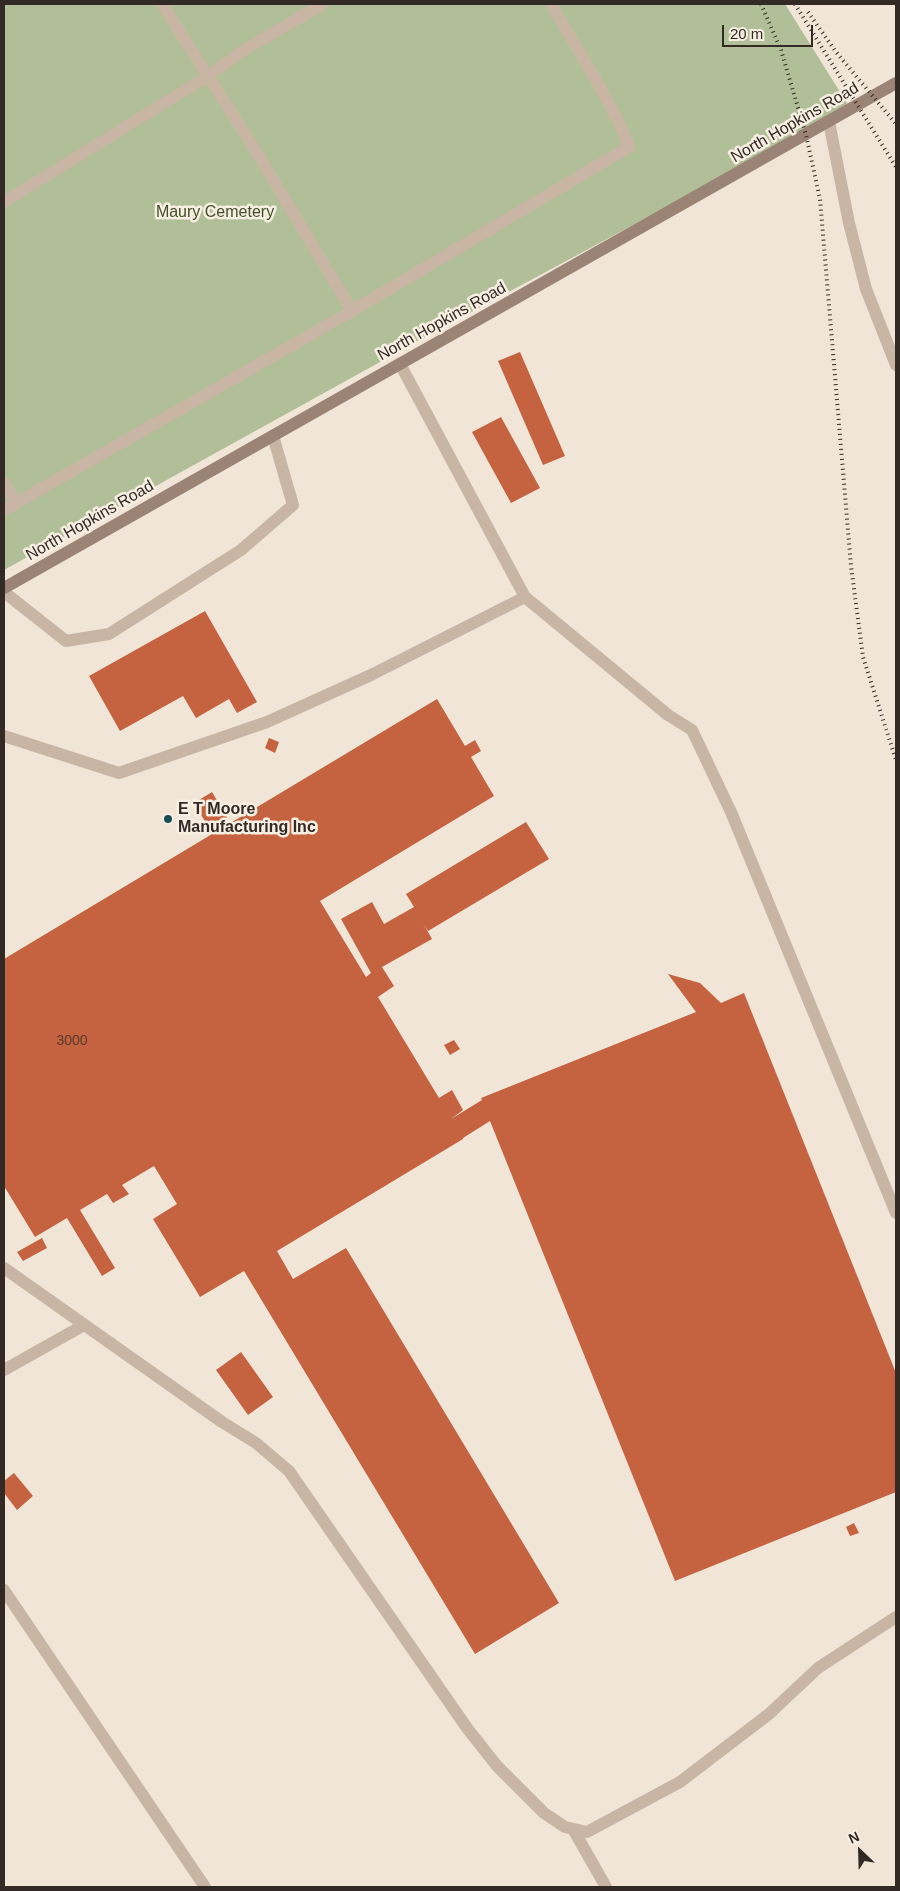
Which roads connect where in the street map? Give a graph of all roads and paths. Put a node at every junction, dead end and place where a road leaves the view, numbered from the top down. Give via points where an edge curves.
1 (162, 4) edge
2 (323, 4) edge
3 (551, 4) edge
4 (208, 76) junction
5 (896, 83) edge
6 (829, 122) junction
7 (4, 202) edge
8 (352, 310) junction
9 (400, 364) junction
10 (896, 365) edge
11 (273, 436) junction
12 (4, 483) edge
13 (16, 503) junction
14 (4, 510) edge
15 (4, 588) edge
16 (4, 592) edge
17 (525, 597) junction
18 (4, 736) edge
19 (896, 1213) edge
20 (4, 1268) edge
21 (84, 1325) junction
22 (4, 1370) edge
23 (4, 1590) edge
24 (896, 1617) edge
25 (573, 1828) junction
26 (205, 1887) edge
27 (606, 1887) edge

1 - 4 lane
2 - 4 lane via 244,50
3 - 8 lane via 619,121 629,147
4 - 7 lane
4 - 8 lane
5 - 6 main road, North Hopkins Road
6 - 9 main road, North Hopkins Road
6 - 10 lane via 866,289
8 - 13 lane
9 - 11 main road, North Hopkins Road
9 - 17 lane
11 - 15 main road, North Hopkins Road
11 - 16 lane via 293,505 241,550 109,634 66,641
12 - 13 lane
13 - 14 lane
17 - 18 lane via 371,675 267,722 119,773
17 - 19 lane via 668,715 692,730 731,812
20 - 21 lane
21 - 22 lane
21 - 25 lane via 256,1443 289,1471 467,1728 497,1766 544,1813 565,1827
23 - 26 lane
24 - 25 lane via 818,1668 769,1714 680,1782 587,1832
25 - 27 lane

